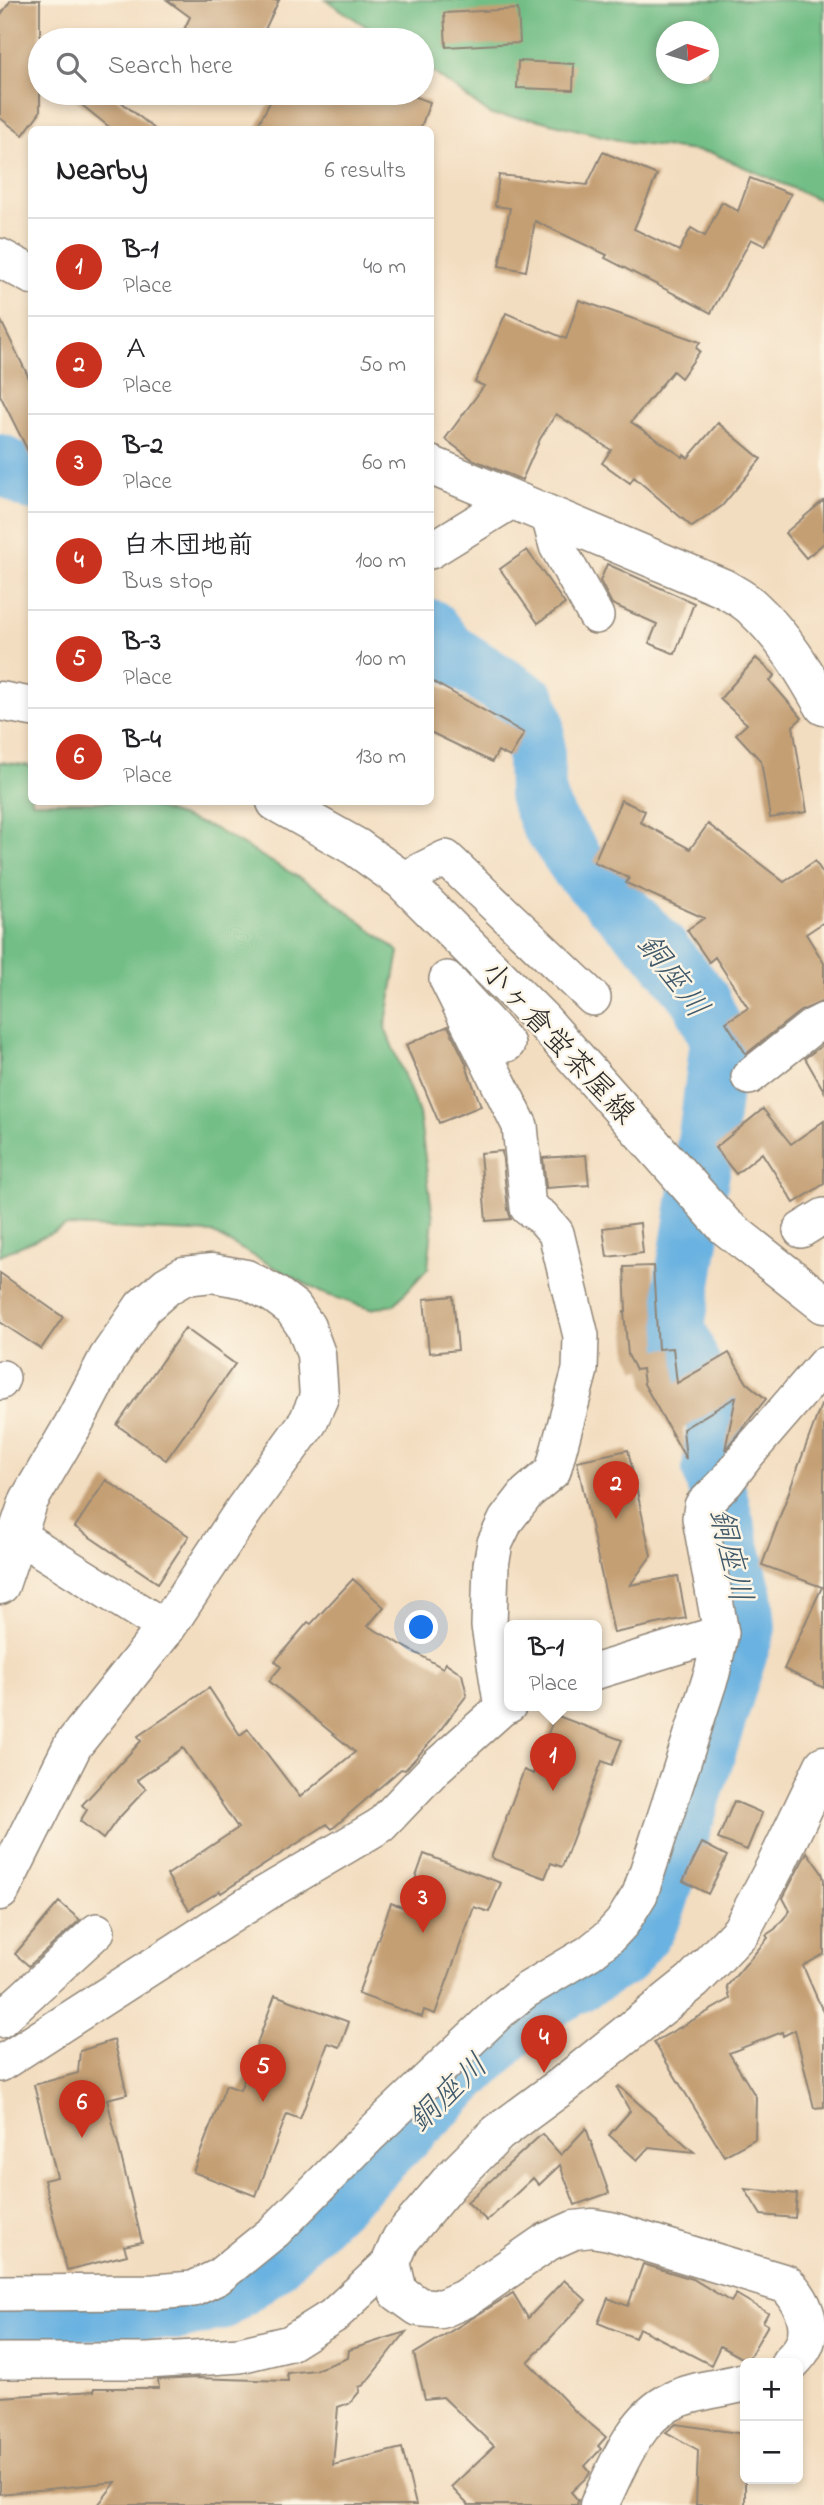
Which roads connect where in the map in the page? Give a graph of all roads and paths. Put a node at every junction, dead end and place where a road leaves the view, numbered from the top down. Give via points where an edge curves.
1 (0, 258) edge
2 (28, 273) edge
3 (434, 467) edge
4 (513, 500) junction
5 (549, 516) junction
6 (434, 549) edge
7 (596, 616) dead end
8 (0, 701) edge
9 (28, 706) edge
10 (824, 706) edge
11 (281, 805) edge
12 (402, 880) junction
13 (593, 998) dead end
14 (824, 1021) edge
15 (507, 1044) dead end
16 (749, 1077) dead end
17 (824, 1304) edge
18 (824, 1365) edge
19 (17, 1535) junction
20 (0, 1586) edge
21 (166, 1628) junction
22 (721, 1633) junction
23 (602, 1669) edge
24 (504, 1697) edge
25 (504, 1709) edge
26 (824, 1765) edge
27 (0, 1891) edge
28 (97, 1931) dead end
29 (0, 2020) edge
30 (0, 2064) edge
31 (391, 2262) junction
32 (0, 2292) edge
33 (807, 2349) edge
34 (0, 2361) edge
35 (740, 2383) edge
36 (599, 2505) edge

1 - 2 street
3 - 4 street
4 - 5 street
4 - 6 street
5 - 7 street via 557,546
5 - 10 street via 723,587 753,607 783,640
8 - 9 street
11 - 12 street, 小ヶ倉蛍茶屋線 via 356,846
12 - 13 street via 446,858
12 - 17 street, 小ヶ倉蛍茶屋線 via 544,1022 725,1226
14 - 16 street
15 - 24 street via 447,979 520,1126 528,1208 556,1233 581,1336 580,1370 552,1471 527,1493 495,1543 489,1626
18 - 22 street via 702,1506
19 - 20 street
19 - 21 street
19 - 21 street via 29,1500 108,1358 144,1307 184,1276 212,1273 246,1279 274,1294 293,1308 306,1327 316,1354 319,1397 308,1422
21 - 27 street via 72,1745
22 - 23 street
22 - 32 street via 640,1894 609,1937 499,2012 275,2231 218,2277 193,2289 154,2292
25 - 30 street via 436,1767 381,1825 266,1893
26 - 31 street via 741,1931 693,1981 498,2133 418,2218 401,2239
28 - 29 street
31 - 33 street via 398,2292 419,2307 441,2309 547,2242 574,2230 610,2231 786,2284 805,2309
31 - 34 street via 333,2316 290,2343 240,2355 117,2363
35 - 36 street via 688,2395 657,2410 620,2461

